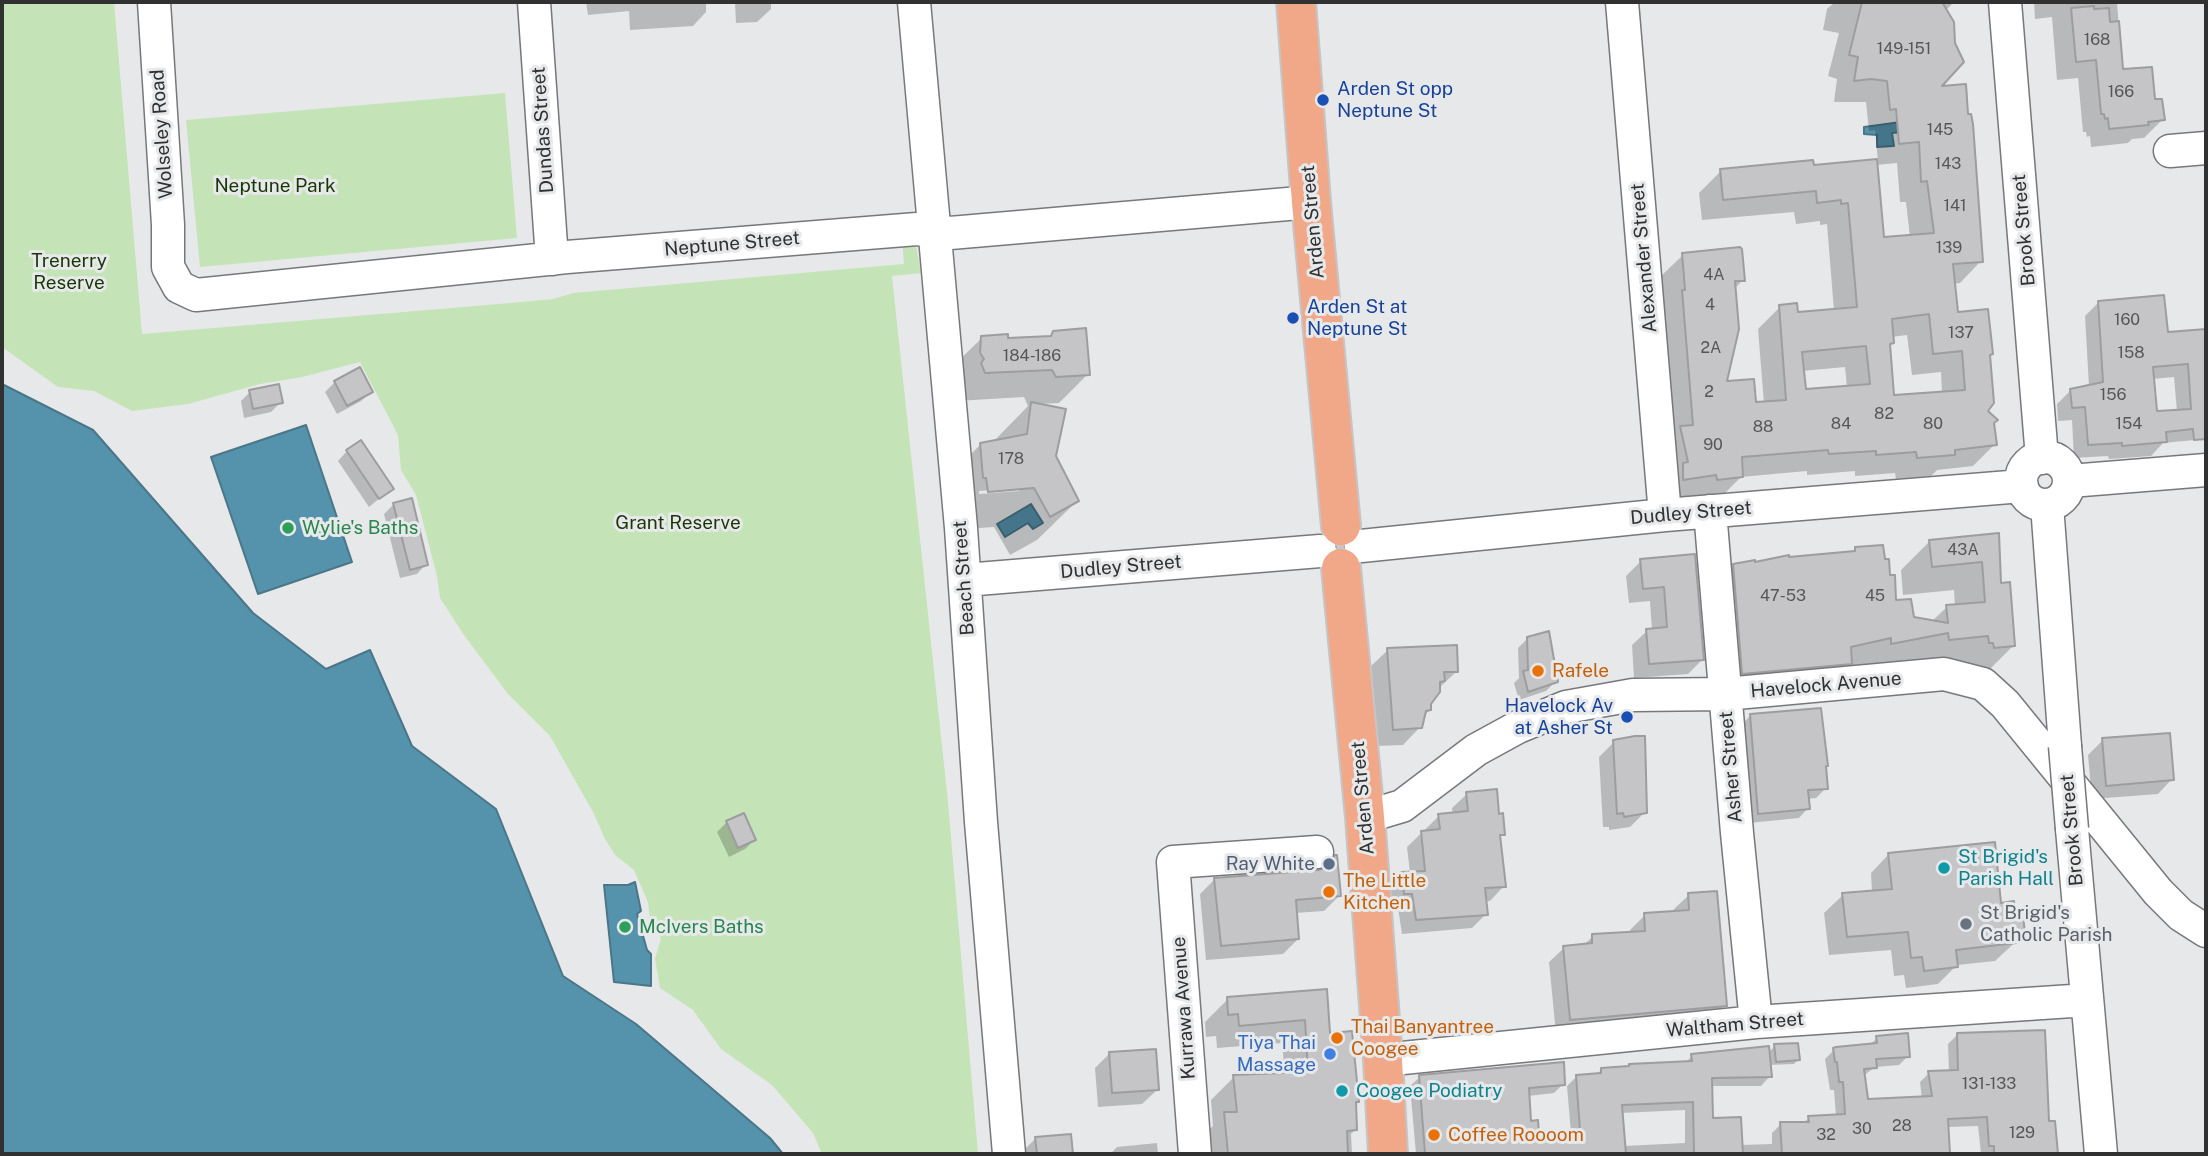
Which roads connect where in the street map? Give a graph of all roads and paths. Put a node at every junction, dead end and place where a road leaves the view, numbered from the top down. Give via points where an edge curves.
1 (154, 2) edge
2 (534, 2) edge
3 (914, 2) edge
4 (1296, 2) edge
5 (1622, 2) edge
6 (2005, 2) edge
7 (2206, 148) edge
8 (2170, 150) dead end
9 (1311, 202) junction
10 (933, 230) junction
11 (552, 259) junction
12 (168, 267) joint
13 (2042, 458) junction
14 (2206, 470) edge
15 (2070, 481) junction
16 (2022, 486) junction
17 (2047, 505) junction
18 (1710, 512) junction
19 (1665, 515) junction
20 (1341, 548) junction
21 (965, 580) junction
22 (1725, 694) junction
23 (1365, 817) junction
24 (1317, 852) dead end
25 (2206, 931) edge
26 (2087, 1000) junction
27 (1756, 1022) junction
28 (1384, 1059) junction
29 (1009, 1154) edge
30 (1195, 1154) edge
31 (1388, 1154) edge
32 (2101, 1154) edge

1 - 12 street, Wolseley Road
2 - 11 street, Dundas Street
3 - 10 street, Beach Street
4 - 9 main road, Arden Street
5 - 19 street, Alexander Street
6 - 13 street, Brook Street
7 - 8 street
9 - 10 street, Neptune Street via 950,233
9 - 20 main road, Arden Street
10 - 11 street, Neptune Street
10 - 21 street, Beach Street
11 - 12 street, Neptune Street via 195,295 179,287
13 - 15 street via 2063,465
13 - 16 street via 2026,467
14 - 15 street
15 - 17 street via 2064,497
16 - 17 street via 2032,501
16 - 18 street, Dudley Street
17 - 26 street, Brook Street, bridge
18 - 19 street, Dudley Street
18 - 22 street, Asher Street
19 - 20 street, Dudley Street
20 - 21 street, Dudley Street
20 - 23 main road, Arden Street
21 - 29 street, Beach Street
22 - 23 street, Havelock Avenue via 1633,695 1566,707 1476,750 1402,806
22 - 25 street, Havelock Avenue via 1944,674 1983,684 2005,704 2158,892
22 - 27 street, Asher Street
23 - 28 main road, Arden Street
24 - 30 street, Kurrawa Avenue via 1173,862
26 - 27 street, Waltham Street
26 - 32 street, Brook Street
27 - 28 street, Waltham Street
28 - 31 main road, Arden Street

